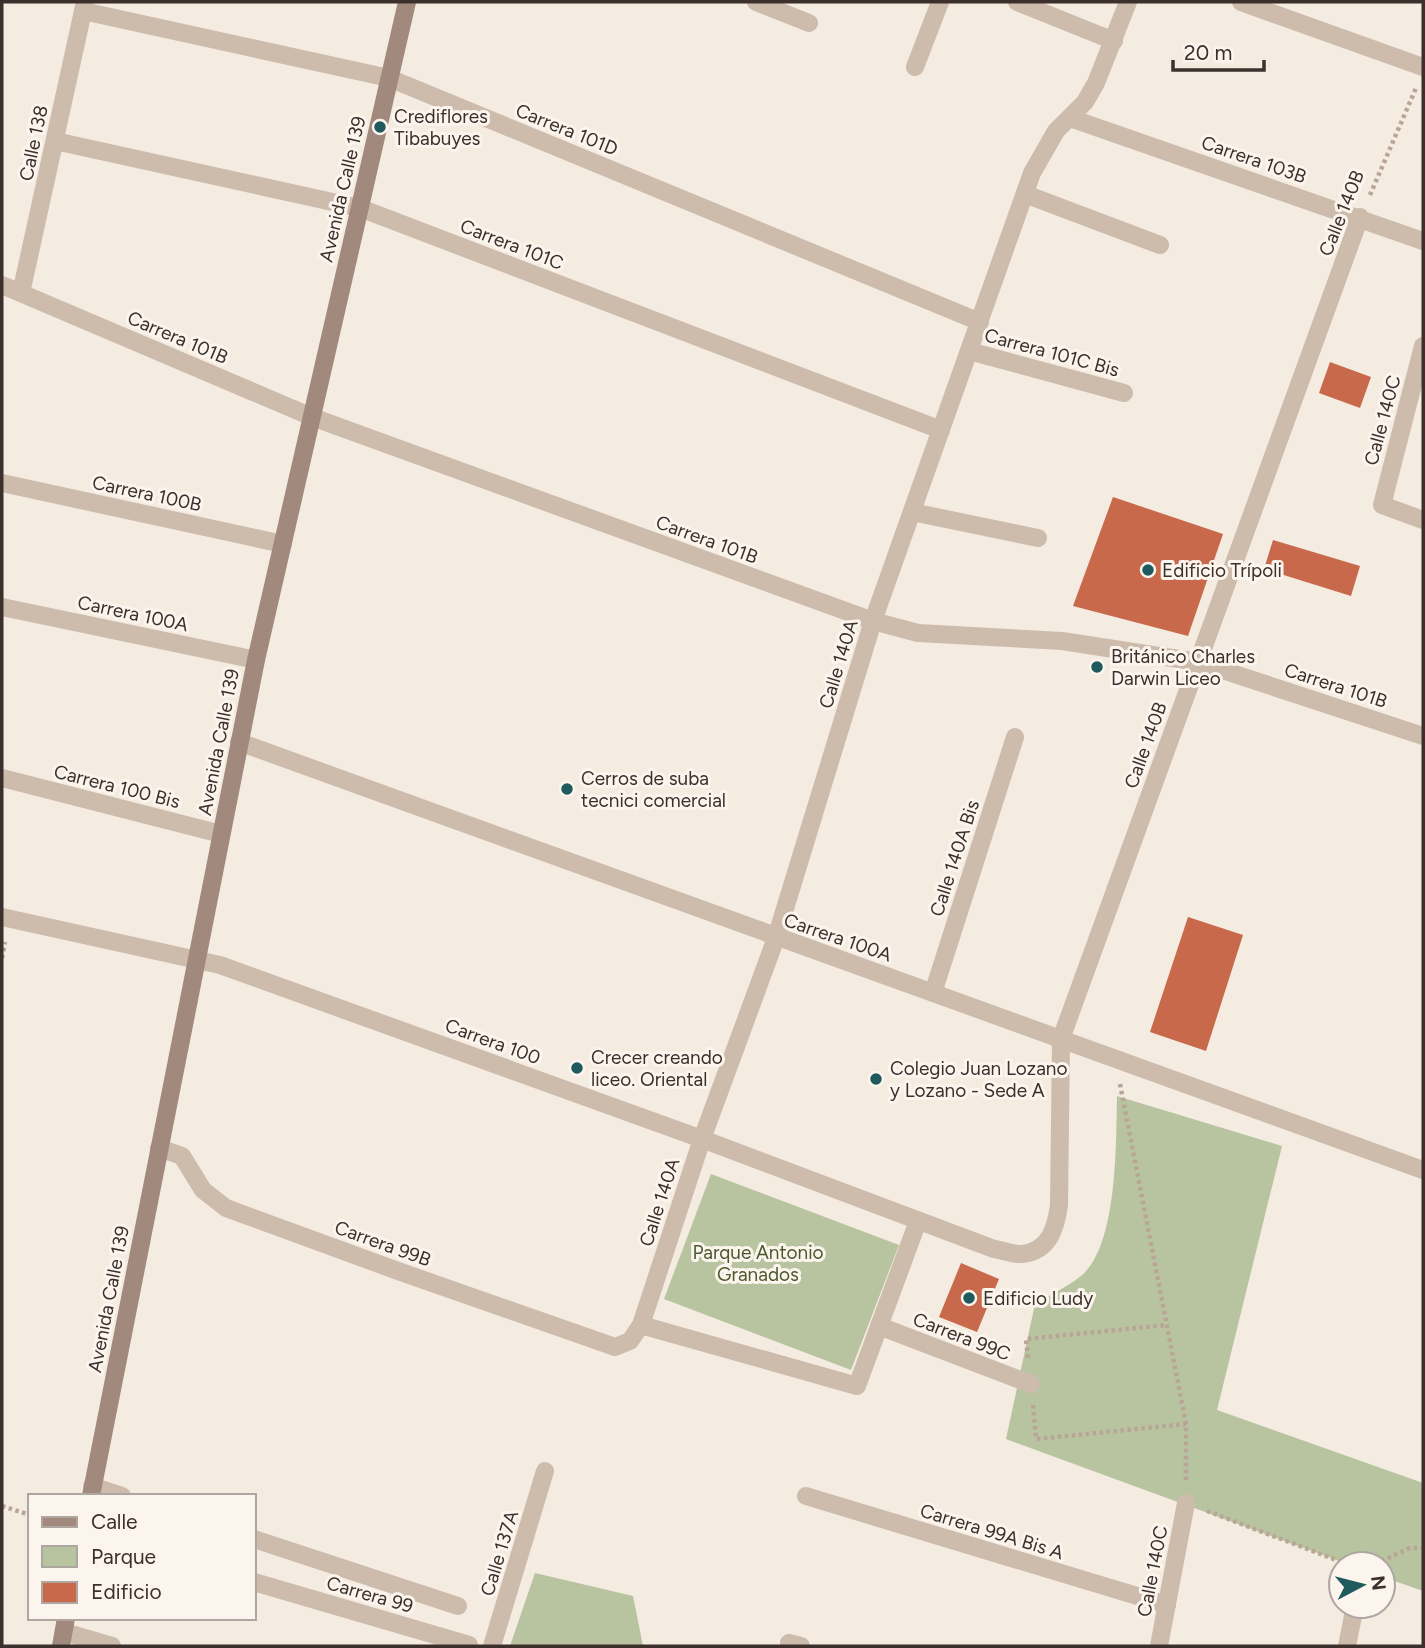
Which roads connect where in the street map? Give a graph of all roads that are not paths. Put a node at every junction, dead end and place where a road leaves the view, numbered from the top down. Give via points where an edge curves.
1 (407, 2) edge
2 (756, 2) edge
3 (940, 2) edge
4 (1017, 2) edge
5 (1128, 2) edge
6 (1241, 2) edge
7 (84, 6) edge
8 (809, 23) dead end
9 (1114, 41) junction
10 (915, 67) dead end
11 (1421, 75) edge
12 (389, 78) junction
13 (1070, 118) junction
14 (55, 141) junction
15 (1025, 194) junction
16 (360, 208) junction
17 (1360, 217) junction
18 (1423, 241) edge
19 (1160, 245) dead end
20 (2, 285) edge
21 (21, 293) junction
22 (980, 321) junction
23 (1423, 346) edge
24 (969, 351) junction
25 (1124, 393) dead end
26 (312, 417) junction
27 (941, 430) junction
28 (2, 483) edge
29 (912, 512) junction
30 (1423, 520) edge
31 (1038, 538) dead end
32 (283, 544) junction
33 (2, 607) edge
34 (873, 621) junction
35 (256, 660) junction
36 (1198, 662) junction
37 (1423, 736) edge
38 (1015, 737) dead end
39 (239, 742) junction
40 (2, 778) edge
41 (221, 834) junction
42 (2, 918) edge
43 (776, 938) junction
44 (196, 959) junction
45 (933, 993) junction
46 (1061, 1039) junction
47 (702, 1139) junction
48 (159, 1148) junction
49 (1423, 1170) edge
50 (918, 1221) junction
51 (1041, 1247) joint
52 (640, 1325) junction
53 (879, 1326) junction
54 (1031, 1384) road end
55 (545, 1471) dead end
56 (91, 1491) edge
57 (110, 1494) edge
58 (806, 1496) dead end
59 (1186, 1503) road end
60 (256, 1540) edge
61 (256, 1583) edge
62 (1167, 1605) junction
63 (457, 1606) dead end
64 (1352, 1620) edge
65 (64, 1632) edge
66 (472, 1645) edge
67 (112, 1646) edge
68 (492, 1646) edge
69 (1159, 1646) edge
70 (1347, 1646) edge

1 - 12 main road, Avenida Calle 139
2 - 8 street
3 - 10 street
4 - 9 street
5 - 9 street, Calle 140A
6 - 11 street
7 - 12 street, Carrera 101D
7 - 14 street, Calle 138
9 - 13 street, Calle 140A via 1096,83
12 - 16 main road, Avenida Calle 139
12 - 22 street, Carrera 101D
13 - 15 street, Calle 140A via 1043,150
13 - 17 street, Carrera 103B
14 - 16 street, Carrera 101C
14 - 21 street, Calle 138
15 - 19 street
15 - 22 street, Calle 140A
16 - 26 main road, Avenida Calle 139
16 - 27 street, Carrera 101C
17 - 18 street, Carrera 103B
17 - 36 street, Calle 140B
20 - 21 street, Carrera 101B
21 - 26 street, Carrera 101B
22 - 24 street, Calle 140A
23 - 30 street, Calle 140C via 1382,505
24 - 25 street, Carrera 101C Bis
24 - 27 street, Calle 140A
26 - 32 main road, Avenida Calle 139
26 - 34 street, Carrera 101B
27 - 29 street, Calle 140A
28 - 32 street, Carrera 100B
29 - 31 street
29 - 34 street, Calle 140A
32 - 35 main road, Avenida Calle 139
33 - 35 street, Carrera 100A
34 - 36 street, Carrera 101B via 918,634 1062,641
34 - 43 street, Calle 140A
35 - 39 main road, Avenida Calle 139
36 - 37 street, Carrera 101B
36 - 46 street, Calle 140B
38 - 45 street, Calle 140A Bis
39 - 41 main road, Avenida Calle 139
39 - 43 street, Carrera 100A
40 - 41 street, Carrera 100 Bis
41 - 44 main road, Avenida Calle 139
42 - 44 street, Carrera 100
43 - 45 street, Carrera 100A
43 - 47 street, Calle 140A
44 - 47 street, Carrera 100
44 - 48 main road, Avenida Calle 139
45 - 46 street, Carrera 100A
46 - 49 street, Carrera 100A
46 - 51 street, Calle 140B via 1059,1205 1056,1231
47 - 50 street, Carrera 100
47 - 52 street, Calle 140A
48 - 52 street, Carrera 99B via 182,1157 203,1190 226,1208 615,1347 630,1341
48 - 56 main road, Avenida Calle 139
50 - 51 street, Carrera 100 via 994,1249 1022,1254
50 - 53 street
52 - 53 street via 857,1386
53 - 54 street, Carrera 99C
55 - 68 street, Calle 137A
56 - 57 street
58 - 62 street, Carrera 99A Bis A
59 - 62 street, Calle 140C
60 - 63 street
61 - 66 street, Carrera 99
62 - 69 street, Calle 140C
64 - 70 street
65 - 67 street

